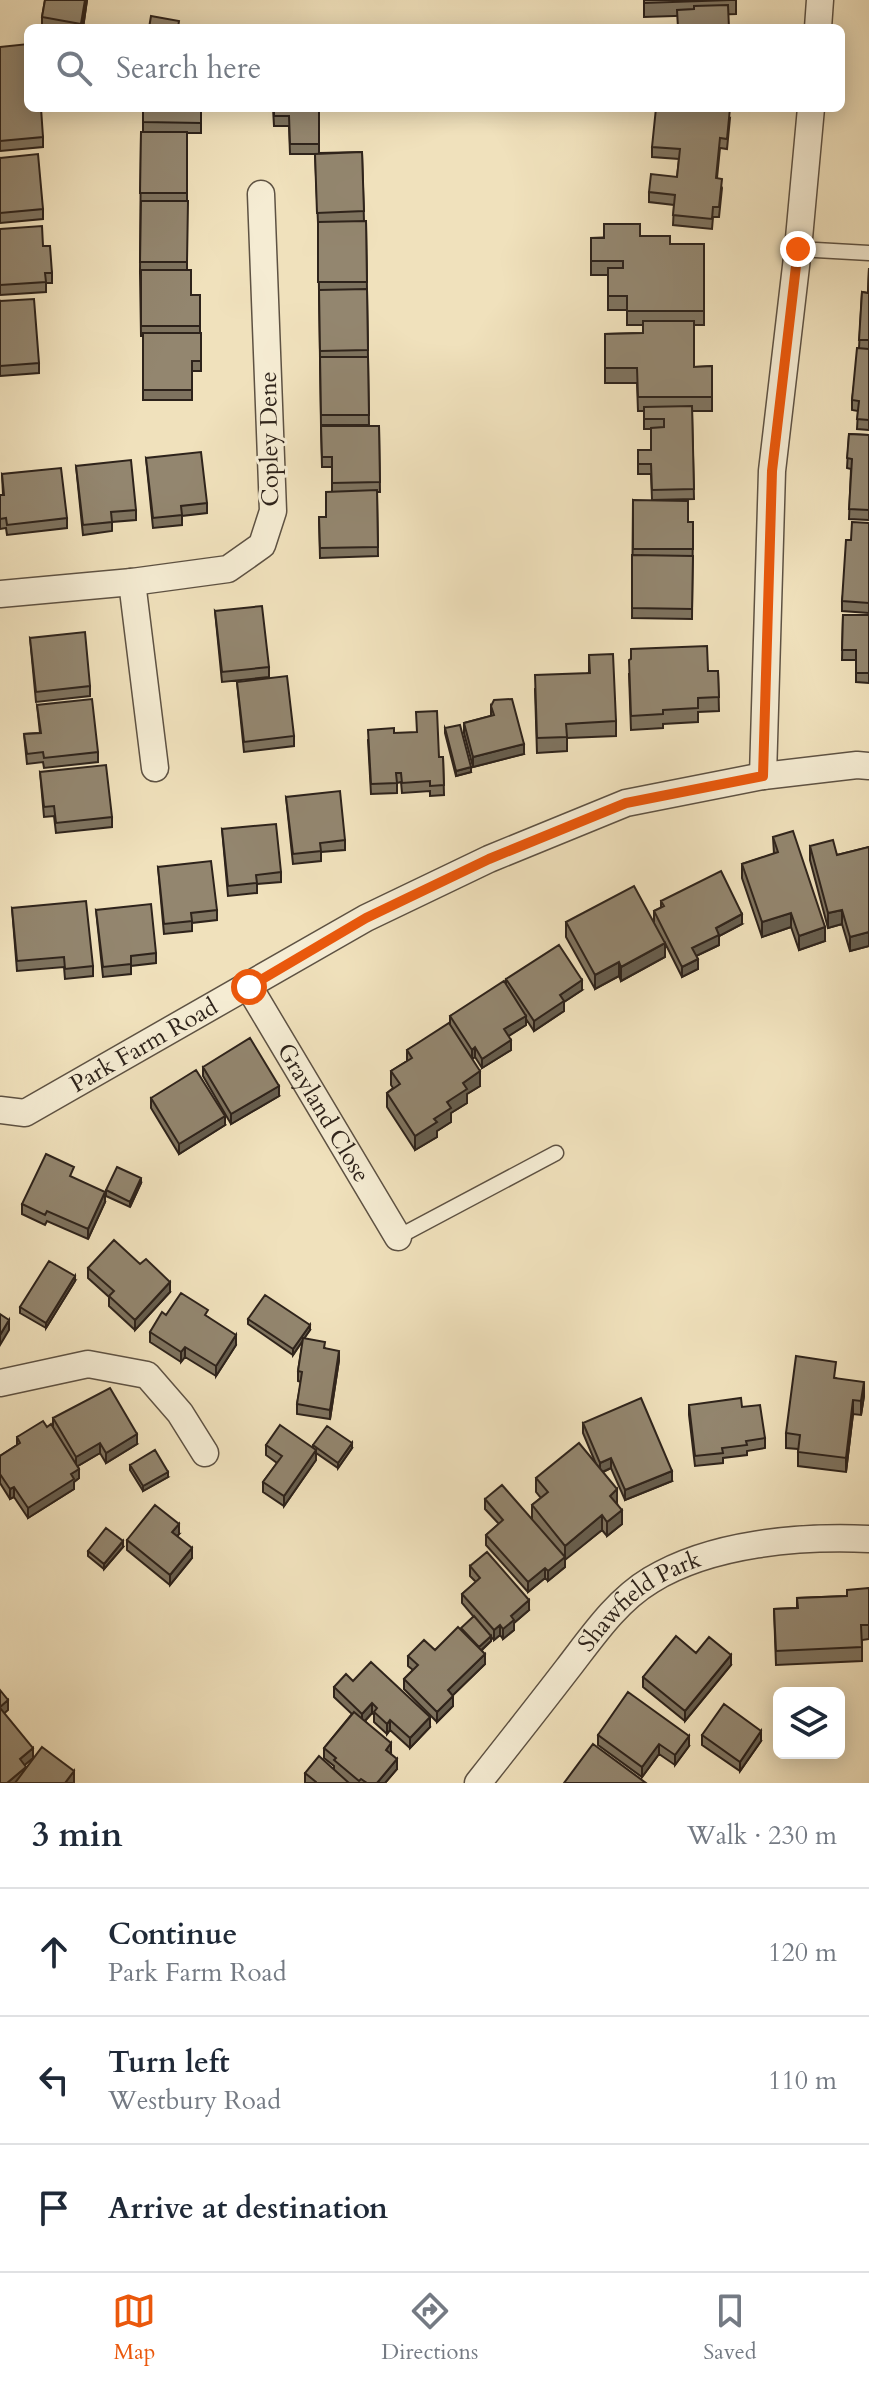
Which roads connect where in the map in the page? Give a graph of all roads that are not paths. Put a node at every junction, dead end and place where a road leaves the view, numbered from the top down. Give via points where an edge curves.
1 (820, 0) edge
2 (818, 24) edge
3 (811, 112) edge
4 (261, 194) dead end
5 (798, 249) junction
6 (869, 253) edge
7 (132, 582) junction
8 (0, 594) edge
9 (869, 766) edge
10 (155, 768) dead end
11 (763, 776) junction
12 (249, 987) junction
13 (0, 1110) edge
14 (556, 1153) dead end
15 (398, 1237) joint
16 (0, 1383) edge
17 (205, 1453) dead end
18 (869, 1539) edge
19 (478, 1783) edge

1 - 2 street
3 - 5 street
4 - 7 street, Copley Dene via 273,511 262,545 228,569
5 - 6 lane
5 - 11 street via 772,471
7 - 8 street, Copley Dene
7 - 10 street
9 - 11 street, Park Farm Road
11 - 12 street, Park Farm Road via 626,803 489,859 366,918
12 - 13 street, Park Farm Road via 25,1113
12 - 15 street, Grayland Close
14 - 15 lane
16 - 17 street via 88,1364 147,1375
18 - 19 street, Shawfield Park via 771,1542 682,1565 650,1581 614,1610

